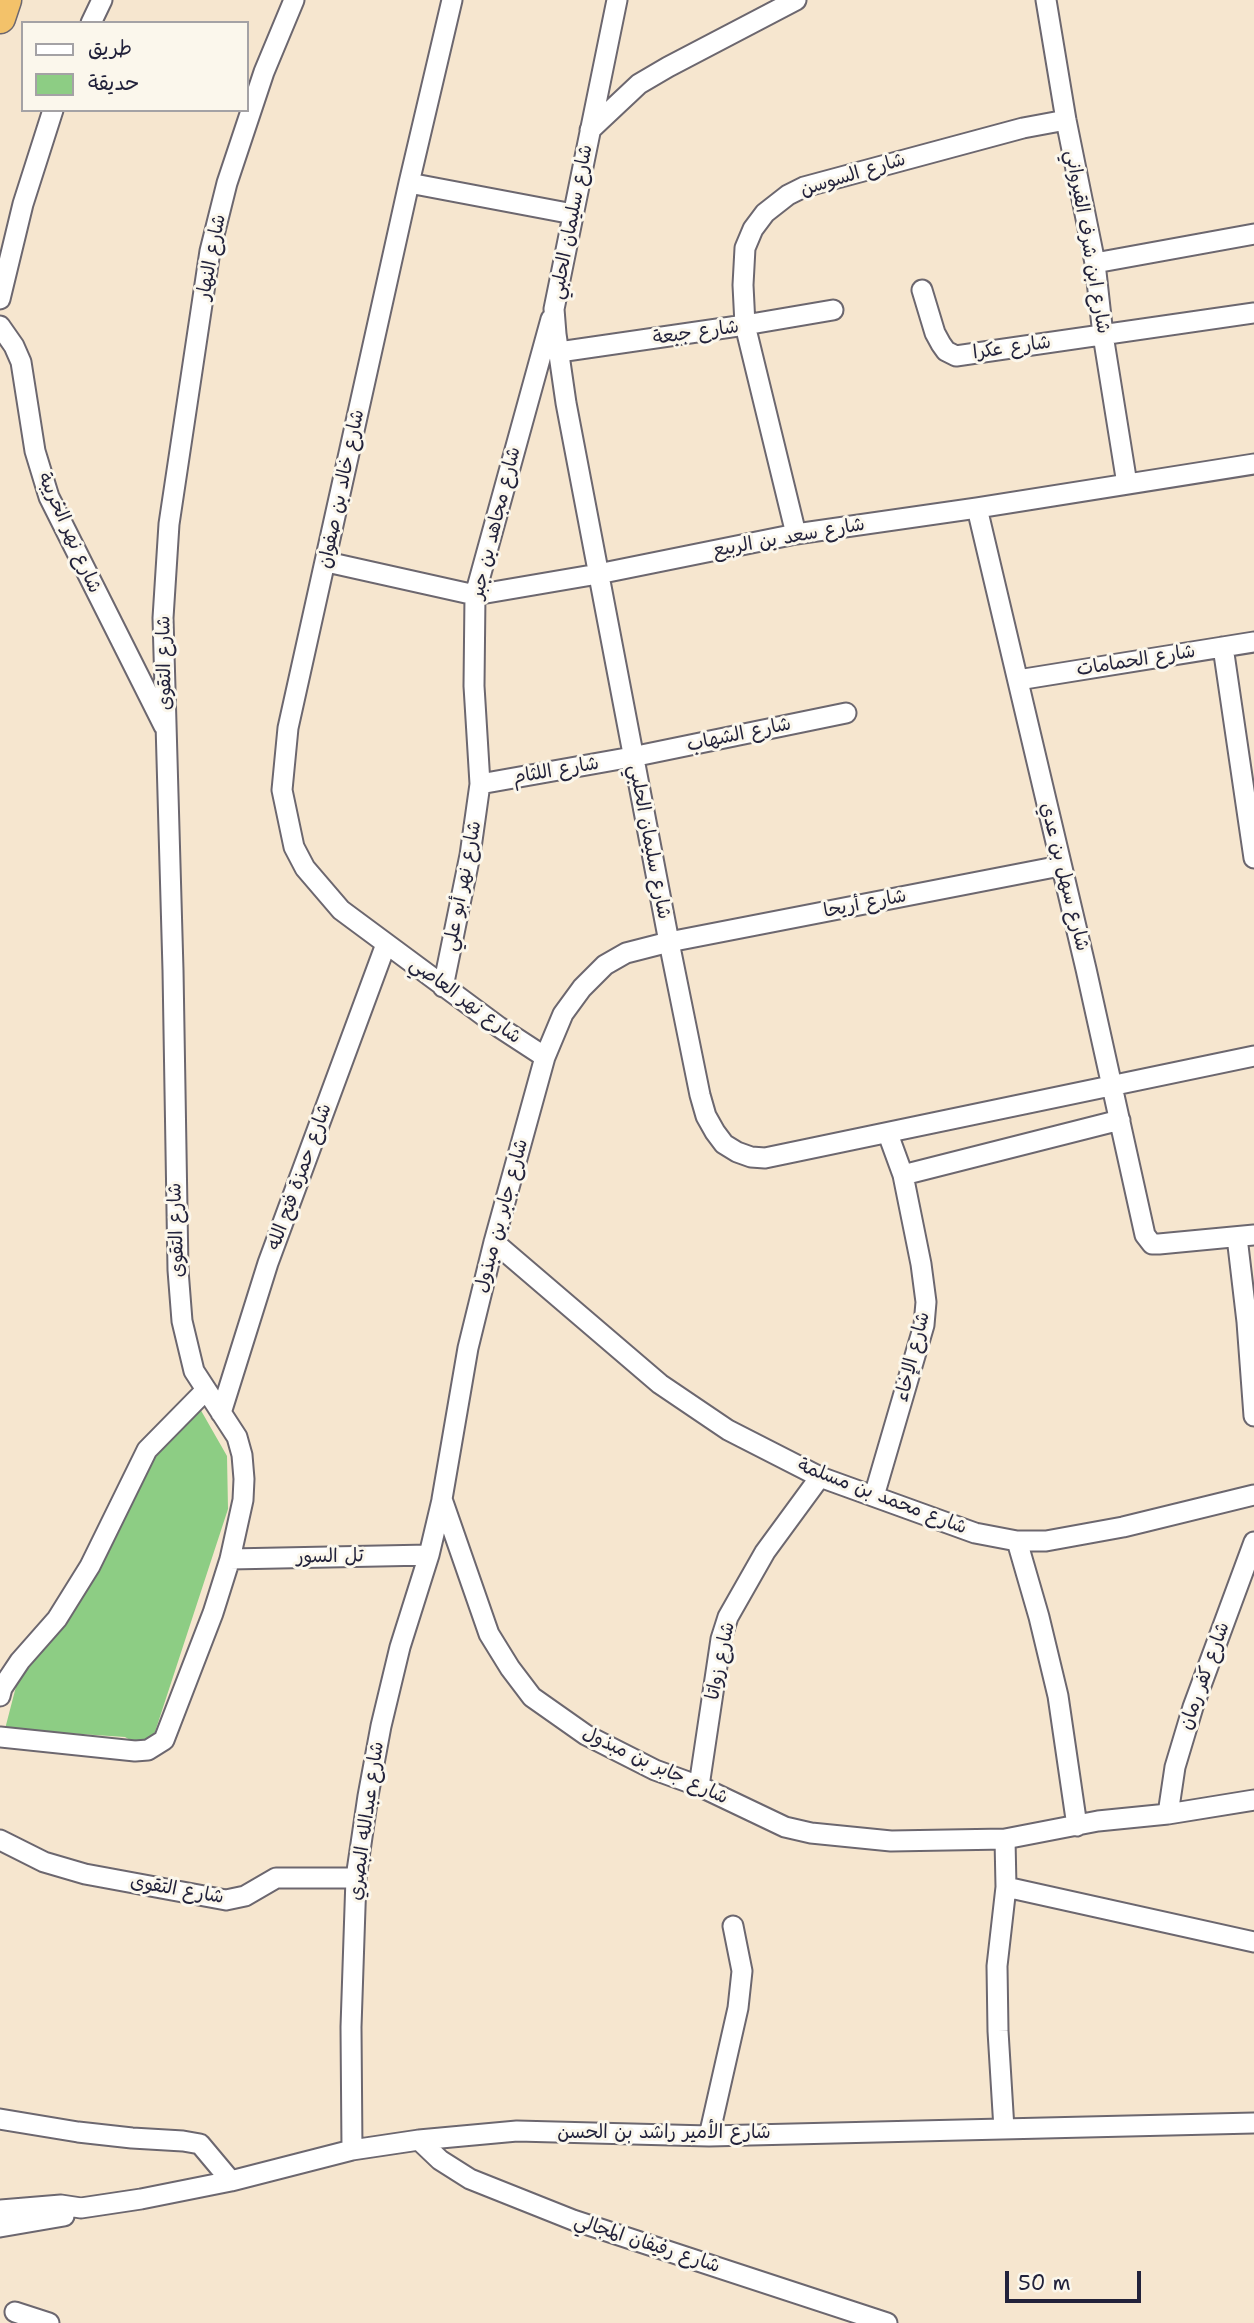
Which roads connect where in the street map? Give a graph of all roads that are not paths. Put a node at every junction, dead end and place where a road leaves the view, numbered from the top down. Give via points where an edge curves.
1 (6, 0) edge
2 (102, 0) edge
3 (294, 0) edge
4 (452, 0) edge
5 (617, 0) edge
6 (796, 0) edge
7 (1046, 0) edge
8 (0, 18) edge
9 (92, 21) edge
10 (52, 112) edge
11 (1066, 120) junction
12 (590, 130) junction
13 (409, 183) junction
14 (573, 214) junction
15 (1254, 234) edge
16 (1095, 263) junction
17 (922, 290) dead end
18 (0, 299) edge
19 (554, 309) junction
20 (832, 310) dead end
21 (1254, 313) edge
22 (0, 326) edge
23 (746, 326) junction
24 (1103, 335) junction
25 (559, 352) junction
26 (1254, 464) edge
27 (1127, 484) junction
28 (977, 508) junction
29 (169, 524) joint
30 (796, 534) junction
31 (327, 562) junction
32 (598, 574) junction
33 (475, 595) junction
34 (1254, 642) edge
35 (1223, 647) junction
36 (1018, 680) junction
37 (846, 713) dead end
38 (167, 731) junction
39 (632, 757) junction
40 (480, 784) junction
41 (1254, 858) edge
42 (1060, 866) junction
43 (669, 942) junction
44 (386, 944) junction
45 (443, 987) junction
46 (1254, 1056) edge
47 (545, 1057) junction
48 (1111, 1086) junction
49 (1120, 1120) junction
50 (888, 1134) junction
51 (904, 1175) junction
52 (1246, 1236) edge
53 (494, 1242) junction
54 (205, 1391) junction
55 (221, 1413) junction
56 (1254, 1416) edge
57 (820, 1477) junction
58 (1254, 1495) edge
59 (874, 1496) junction
60 (442, 1500) junction
61 (1017, 1541) junction
62 (1254, 1542) edge
63 (429, 1555) junction
64 (230, 1559) junction
65 (0, 1696) edge
66 (0, 1737) edge
67 (699, 1786) junction
68 (1254, 1800) edge
69 (1168, 1814) junction
70 (1077, 1826) junction
71 (1005, 1839) junction
72 (0, 1840) edge
73 (356, 1878) junction
74 (1006, 1887) junction
75 (733, 1926) dead end
76 (1254, 1942) edge
77 (0, 2119) edge
78 (1254, 2123) edge
79 (1004, 2129) junction
80 (709, 2136) junction
81 (419, 2140) junction
82 (352, 2150) junction
83 (231, 2181) junction
84 (81, 2208) junction
85 (0, 2210) edge
86 (0, 2227) edge
87 (15, 2312) dead end
88 (49, 2323) edge
89 (887, 2323) edge

1 - 8 highway
2 - 9 street
3 - 29 street, شارع النهار via 227,183 214,238
4 - 13 street, شارع خالد بن صفوان
5 - 12 street, شارع سليمان الحلبي
6 - 12 street via 639,84
7 - 11 street, شارع ابن شرف القيرواني
10 - 18 street
11 - 16 street, شارع ابن شرف القيرواني
11 - 23 street, شارع السوسن via 896,161 788,195 752,229 743,285
12 - 14 street, شارع سليمان الحلبي
13 - 14 street
13 - 31 street, شارع خالد بن صفوان
14 - 19 street, شارع سليمان الحلبي
15 - 16 street
16 - 24 street, شارع ابن شرف القيرواني
17 - 24 street, شارع عكرا via 940,344 956,356
19 - 25 street, شارع سليمان الحلبي
19 - 33 street, شارع مجاهد بن جبر
20 - 23 street, شارع جبعة
21 - 24 street, شارع عكرا
22 - 38 street, شارع نهر الخريبة via 21,362 35,451 49,497
23 - 25 street, شارع جبعة
23 - 30 street, شارع السوسن
24 - 27 street, شارع ابن شرف القيرواني
25 - 32 street, شارع سليمان الحلبي
26 - 27 street, شارع سعد بن الربيع
27 - 28 street, شارع سعد بن الربيع
28 - 30 street, شارع سعد بن الربيع
28 - 36 street, شارع سهل بن عدي
29 - 38 street, شارع التقوى via 163,618
30 - 32 street, شارع سعد بن الربيع
31 - 33 street, شارع سعد بن الربيع
31 - 44 street, شارع خالد بن صفوان via 288,728 282,769 284,801 294,847 305,868 341,910
32 - 33 street, شارع سعد بن الربيع
32 - 39 street, شارع سليمان الحلبي
33 - 40 street, شارع مجاهد بن جبر
34 - 35 street, شارع الحمامات
35 - 36 street, شارع الحمامات
35 - 41 street
36 - 42 street, شارع سهل بن عدي
37 - 39 street, شارع الشهاب
38 - 54 street, شارع التقوى via 178,1270 187,1348
39 - 40 street, شارع اللثام
39 - 43 street, شارع سليمان الحلبي
40 - 45 street, شارع نهر أبو علي
42 - 43 street, شارع أريحا
42 - 48 street, شارع سهل بن عدي
43 - 47 street, شارع جابر بن مبذول via 626,953 605,965 563,1014
43 - 50 street, شارع سليمان الحلبي via 706,1116 724,1144 765,1158
44 - 45 street, شارع نهر العاصي
44 - 55 street, شارع حمزة فتح الله via 268,1263
45 - 47 street, شارع نهر العاصي
46 - 48 street, شارع سليمان الحلبي
47 - 53 street, شارع جابر بن مبذول
48 - 49 street, شارع سهل بن عدي
48 - 50 street, شارع سليمان الحلبي
49 - 51 street
49 - 52 street, شارع سهل بن عدي via 1145,1235 1152,1244
50 - 51 street, شارع الإخاء
51 - 59 street, شارع الإخاء via 926,1301 924,1325
52 - 56 street
53 - 57 street, شارع محمد بن مسلمة via 660,1384 728,1430
53 - 60 street, شارع جابر بن مبذول via 468,1348
54 - 55 street, شارع التقوى
54 - 65 street via 147,1450 90,1566
55 - 64 street, شارع التقوى via 236,1437 244,1479
57 - 59 street, شارع محمد بن مسلمة
57 - 67 street, شارع زواتا via 765,1552 728,1618
58 - 61 street, شارع محمد بن مسلمة via 1123,1527 1046,1541
59 - 61 street, شارع محمد بن مسلمة via 975,1533
60 - 63 street, شارع عبدالله البصري
60 - 67 street, شارع جابر بن مبذول via 489,1634 532,1697 586,1735 655,1770
61 - 70 street via 1058,1696
62 - 69 street, شارع كفر رمان via 1193,1707 1175,1767
63 - 64 street, تل السور
63 - 73 street, شارع عبدالله البصري via 381,1726
64 - 66 street, شارع التقوى via 190,1676 158,1745 135,1751
67 - 71 street, شارع جابر بن مبذول via 785,1827 811,1833 891,1841
68 - 69 street, شارع جابر بن مبذول
69 - 70 street, شارع جابر بن مبذول
70 - 71 street, شارع جابر بن مبذول
71 - 74 street
72 - 73 street, شارع التقوى via 44,1862 85,1874 226,1900 245,1896 275,1878
73 - 82 street, شارع عبدالله البصري
74 - 76 street
74 - 79 street via 997,1966
75 - 80 street via 742,1971 738,2008
77 - 83 street via 200,2144
78 - 79 street, شارع الأمير راشد بن الحسن
79 - 80 street, شارع الأمير راشد بن الحسن
80 - 81 street, شارع الأمير راشد بن الحسن via 517,2131
81 - 82 street, شارع الأمير راشد بن الحسن
81 - 89 street, شارع رفيفان المجالي via 470,2179 573,2220
82 - 83 street, شارع الأمير راشد بن الحسن
83 - 84 street, شارع الأمير راشد بن الحسن
84 - 85 street, شارع الأمير راشد بن الحسن
84 - 86 street, شارع الأمير راشد بن الحسن via 63,2217
87 - 88 street

